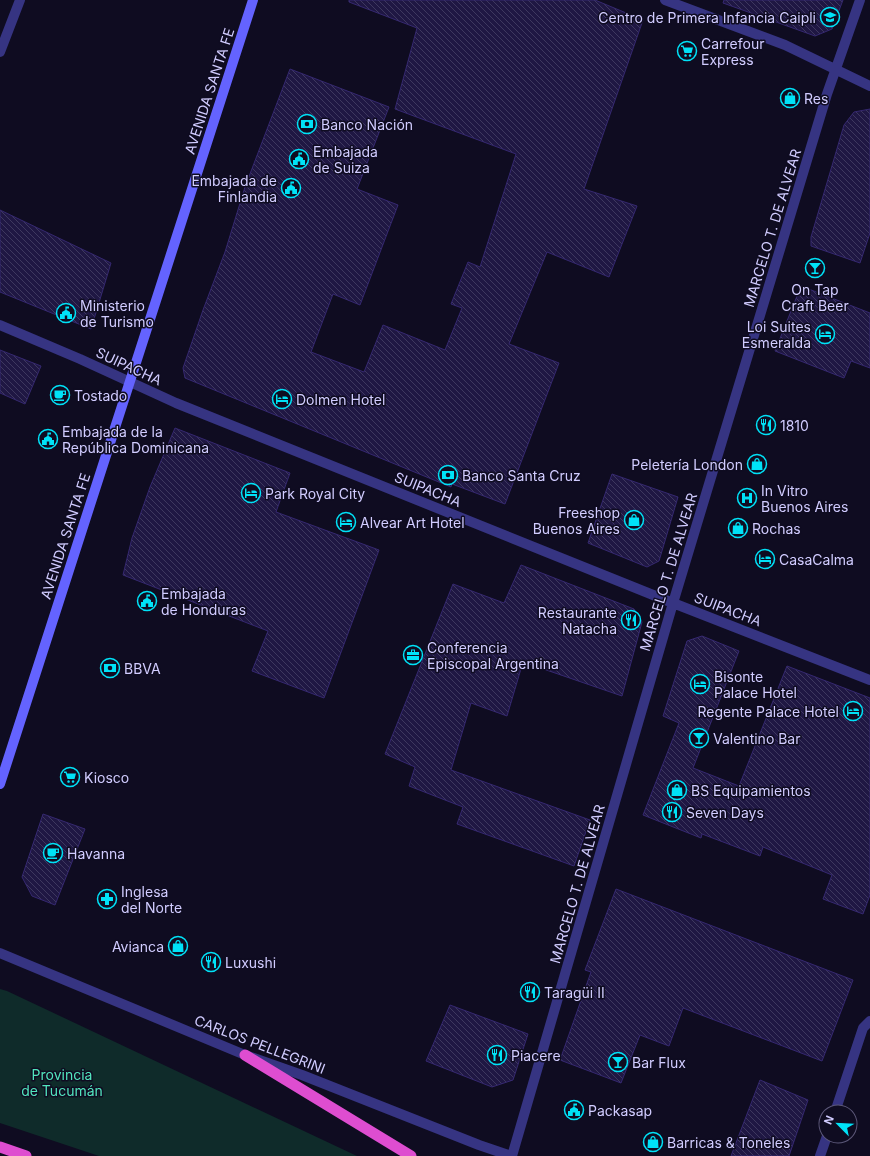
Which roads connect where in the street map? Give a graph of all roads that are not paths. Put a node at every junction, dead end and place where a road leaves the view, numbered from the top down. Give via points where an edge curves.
1 (20, 0) edge
2 (253, 0) edge
3 (666, 0) edge
4 (860, 0) edge
5 (0, 52) edge
6 (836, 69) junction
7 (870, 86) edge
8 (0, 325) edge
9 (130, 382) junction
10 (673, 602) junction
11 (870, 680) edge
12 (0, 784) edge
13 (0, 953) edge
14 (870, 1021) edge
15 (245, 1055) junction
16 (838, 1104) edge
17 (824, 1144) edge
18 (0, 1147) edge
19 (26, 1156) edge
20 (411, 1156) edge
21 (511, 1156) edge
22 (820, 1156) edge

1 - 5 street
2 - 9 main road, AVENIDA SANTA FE
3 - 6 street via 784,45
4 - 6 street, MARCELO T. DE ALVEAR
6 - 7 street
6 - 10 street, MARCELO T. DE ALVEAR
8 - 9 street, SUIPACHA
9 - 10 street, SUIPACHA via 176,403
9 - 12 main road, AVENIDA SANTA FE
10 - 11 street, SUIPACHA
10 - 21 street, MARCELO T. DE ALVEAR
13 - 15 street, CARLOS PELLEGRINI
14 - 16 street via 863,1028
15 - 20 highway
15 - 21 street, CARLOS PELLEGRINI
17 - 22 street
18 - 19 highway

